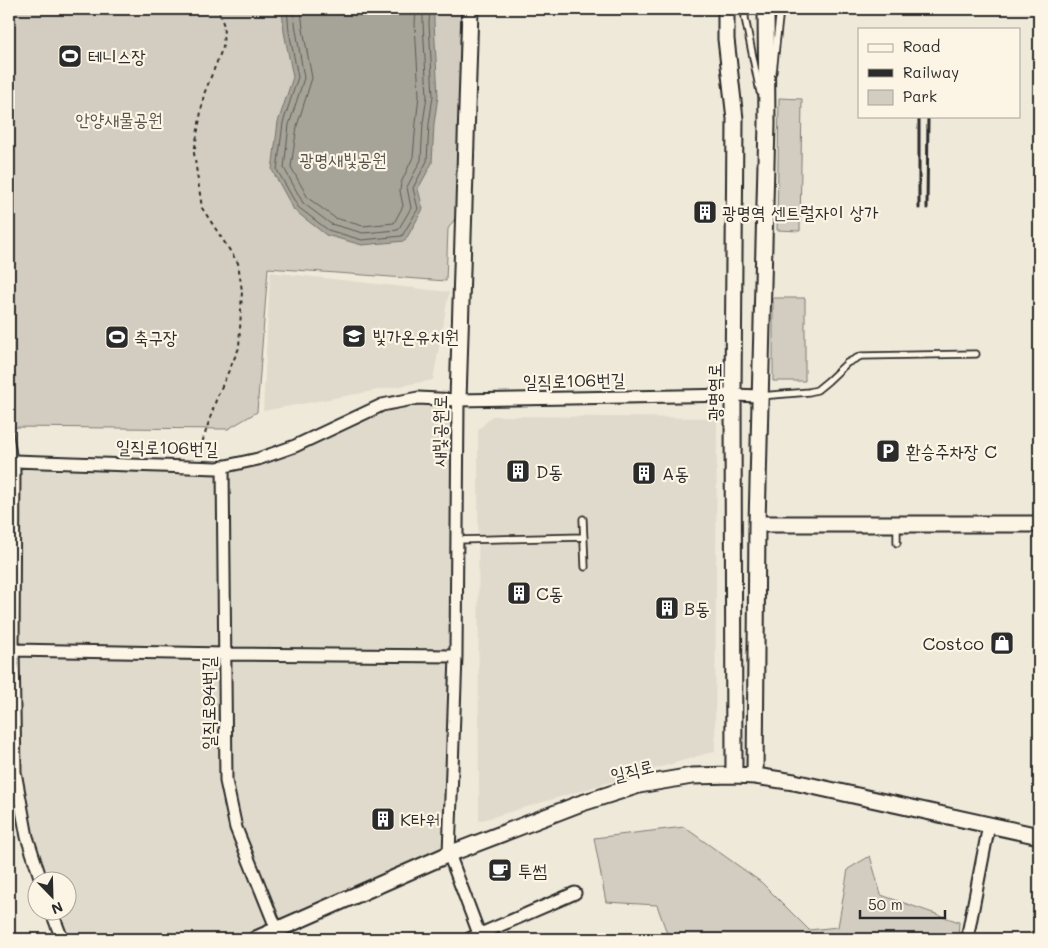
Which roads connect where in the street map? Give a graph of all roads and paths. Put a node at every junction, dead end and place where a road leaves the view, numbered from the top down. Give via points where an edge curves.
1 (218, 9) edge
2 (470, 9) edge
3 (726, 9) edge
4 (745, 9) edge
5 (766, 9) edge
6 (780, 9) edge
7 (767, 124) junction
8 (976, 354) dead end
9 (733, 395) junction
10 (760, 396) junction
11 (458, 400) junction
12 (9, 430) edge
13 (10, 439) edge
14 (14, 460) junction
15 (223, 466) junction
16 (204, 467) junction
17 (584, 519) dead end
18 (757, 524) junction
19 (897, 524) junction
20 (1039, 524) edge
21 (584, 537) junction
22 (457, 540) junction
23 (897, 543) dead end
24 (585, 567) dead end
25 (13, 650) junction
26 (225, 654) junction
27 (456, 656) junction
28 (734, 775) junction
29 (755, 776) junction
30 (982, 823) junction
31 (1039, 836) edge
32 (449, 854) junction
33 (38, 870) edge
34 (575, 893) dead end
35 (55, 920) edge
36 (277, 930) junction
37 (476, 938) edge
38 (62, 939) edge
39 (256, 939) edge
40 (967, 939) edge

1 - 16 path via 224,26 223,46 204,94 194,153 202,208 238,263 242,291 239,348 217,397 201,446
2 - 11 street, 새빛공원로
3 - 9 street, 광명역로 via 735,119
4 - 7 lane
5 - 7 street
6 - 7 lane
7 - 10 street
8 - 10 lane via 861,356 847,363 817,390
9 - 10 street, 일직로106번길
9 - 11 street, 일직로106번길
9 - 28 street, 광명역로
10 - 18 street
11 - 15 street, 일직로106번길 via 418,398 382,405 295,446 258,460
11 - 22 street, 새빛공원로
12 - 13 lane
13 - 14 lane
14 - 16 street, 일직로106번길
14 - 25 street
15 - 16 street, 일직로106번길
15 - 26 street, 일직로94번길
17 - 21 lane
18 - 19 street
18 - 29 street
19 - 20 street
19 - 23 lane
21 - 22 lane
21 - 24 lane
22 - 27 street, 새빛공원로
25 - 26 street
25 - 33 street via 14,772 27,837
26 - 27 street
26 - 36 street, 일직로94번길 via 226,781 236,828
27 - 32 street, 새빛공원로
28 - 29 street, 일직로
28 - 32 street, 일직로 via 692,776 639,785 579,804
29 - 30 street, 일직로
30 - 31 street, 일직로
30 - 40 street
32 - 36 street, 일직로
32 - 37 street
34 - 37 street
35 - 38 street
36 - 39 street, 일직로

